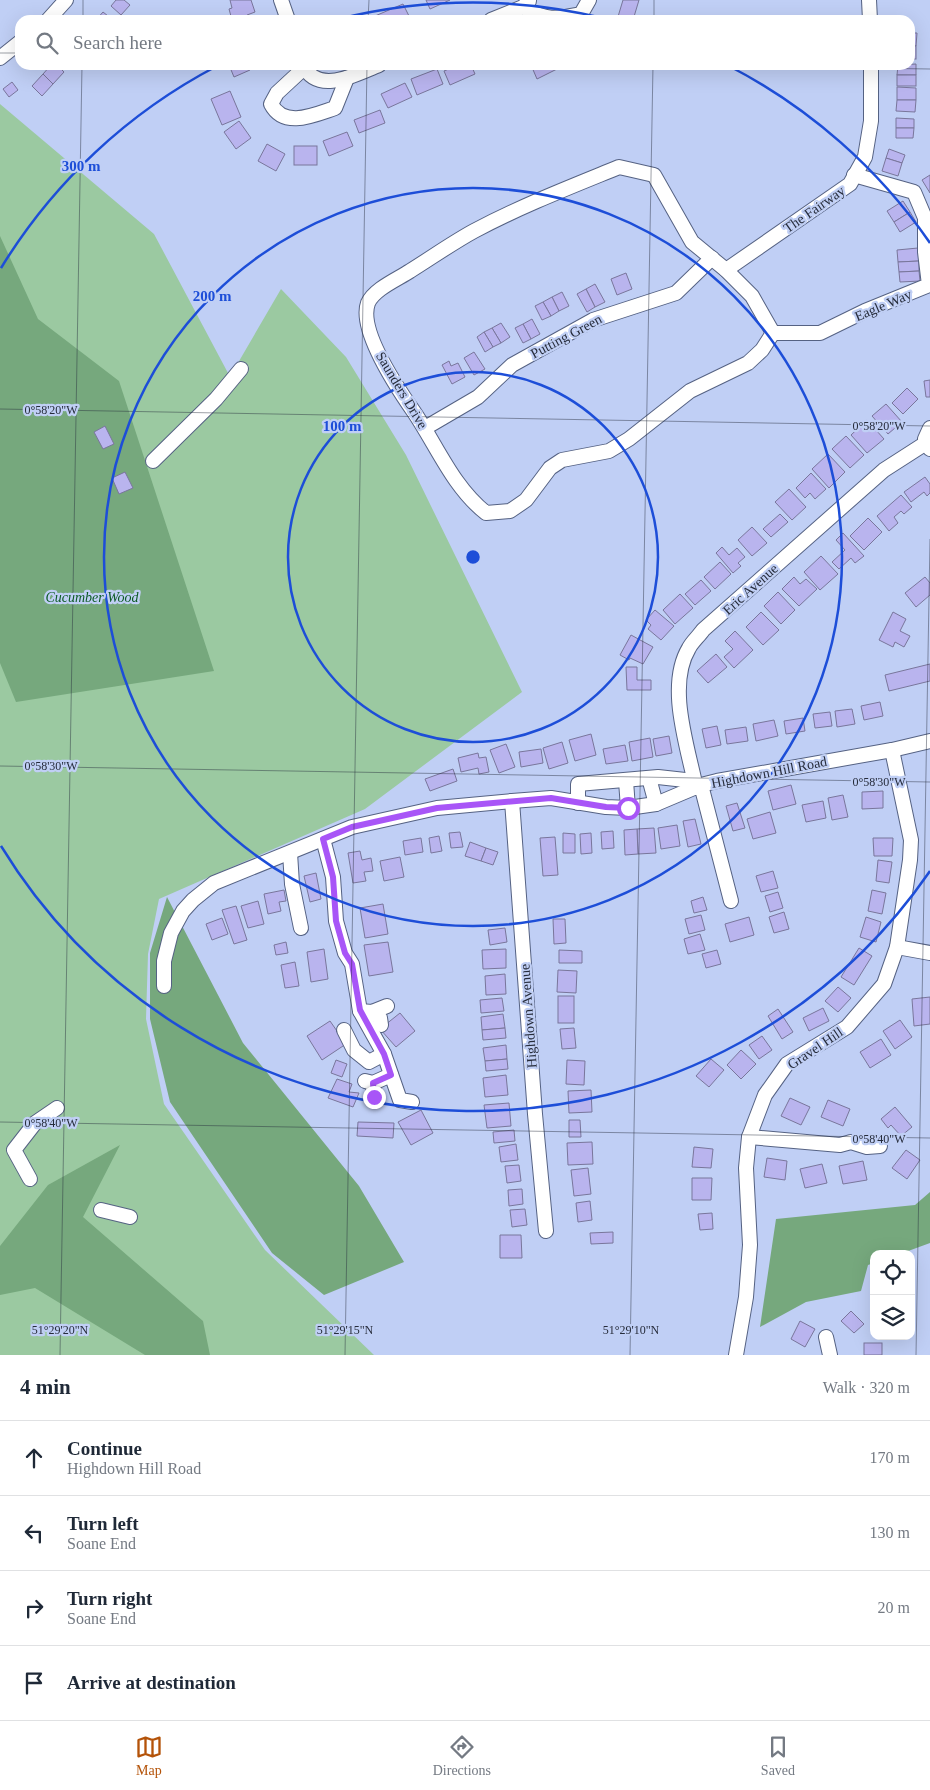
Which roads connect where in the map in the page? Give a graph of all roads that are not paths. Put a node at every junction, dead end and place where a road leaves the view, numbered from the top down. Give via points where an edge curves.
1 (66, 0) edge
2 (281, 0) edge
3 (589, 0) edge
4 (869, 0) edge
5 (527, 4) edge
6 (52, 15) edge
7 (286, 15) edge
8 (502, 15) edge
9 (536, 15) edge
10 (576, 15) edge
11 (870, 15) edge
12 (15, 46) edge
13 (0, 58) edge
14 (299, 70) edge
15 (307, 70) edge
16 (367, 70) edge
17 (871, 70) edge
18 (348, 78) junction
19 (854, 175) junction
20 (712, 258) junction
21 (726, 270) junction
22 (773, 333) junction
23 (241, 369) dead end
24 (425, 428) junction
25 (930, 428) edge
26 (928, 447) edge
27 (153, 460) dead end
28 (930, 741) edge
29 (892, 750) junction
30 (649, 778) junction
31 (626, 781) junction
32 (697, 785) junction
33 (512, 801) junction
34 (578, 803) junction
35 (656, 804) junction
36 (628, 808) junction
37 (323, 839) junction
38 (290, 854) junction
39 (731, 901) dead end
40 (301, 928) dead end
41 (897, 947) junction
42 (930, 953) edge
43 (164, 986) dead end
44 (387, 1006) dead end
45 (366, 1011) junction
46 (381, 1025) dead end
47 (344, 1030) dead end
48 (384, 1054) junction
49 (391, 1075) junction
50 (374, 1097) dead end
51 (412, 1102) dead end
52 (58, 1108) dead end
53 (749, 1137) junction
54 (880, 1146) dead end
55 (30, 1179) dead end
56 (102, 1210) dead end
57 (130, 1217) dead end
58 (546, 1231) dead end
59 (826, 1337) dead end
60 (736, 1355) edge
61 (830, 1355) edge

1 - 6 street
2 - 7 street
3 - 10 street via 581,14
4 - 11 street
5 - 8 street
5 - 9 street
12 - 13 street
14 - 18 street via 271,104 276,112 288,118 310,117 335,108
15 - 18 street via 314,78 331,83
16 - 18 street
17 - 19 street, The Fairway via 871,120 865,157
19 - 21 street, The Fairway via 850,184
19 - 22 street, Eagle Way via 914,192 925,218 928,285 820,333
20 - 21 street, Saunders Drive
20 - 24 street, Putting Green via 676,293 593,320 512,365 478,397
20 - 24 street, Saunders Drive via 692,242 654,176 620,167 473,232 382,287 368,303 367,326 379,354
21 - 22 street, Saunders Drive via 752,296
22 - 24 street, Saunders Drive via 748,363 690,391 629,439 609,451 562,460 550,468 526,500 510,511 486,513 473,502 457,482
23 - 27 street via 216,399
25 - 26 street via 926,434
26 - 32 street, Eric Avenue via 884,470 703,630 688,649 679,676 678,701
28 - 29 street, Highdown Hill Road
29 - 32 street, Highdown Hill Road
29 - 41 street, Gravel Hill via 911,840
30 - 31 street
30 - 32 street
30 - 35 street
31 - 34 street via 578,784
31 - 36 street
32 - 35 street, Highdown Hill Road
32 - 39 street, Eric Avenue
33 - 34 street, Highdown Hill Road via 551,798
33 - 37 street, Highdown Hill Road via 437,808 352,827
33 - 58 street, Highdown Avenue
34 - 36 street, Highdown Hill Road
35 - 36 street, Highdown Hill Road
37 - 38 street, Highdown Hill Road
37 - 45 street via 333,877 336,921
38 - 40 street
38 - 43 street, Highdown Hill Road via 214,883 182,911 171,933 164,961
41 - 42 street
41 - 53 street, Gravel Hill via 884,984 847,1027 787,1064 765,1096
44 - 45 street
45 - 46 street via 380,1018
45 - 48 street
47 - 48 street via 354,1050 369,1062
48 - 49 street
49 - 50 street via 369,1082
49 - 51 street via 400,1100
52 - 55 street via 35,1123 14,1150
53 - 54 street
53 - 60 street, Gravel Hill via 746,1168 749,1263
56 - 57 street
59 - 61 street

